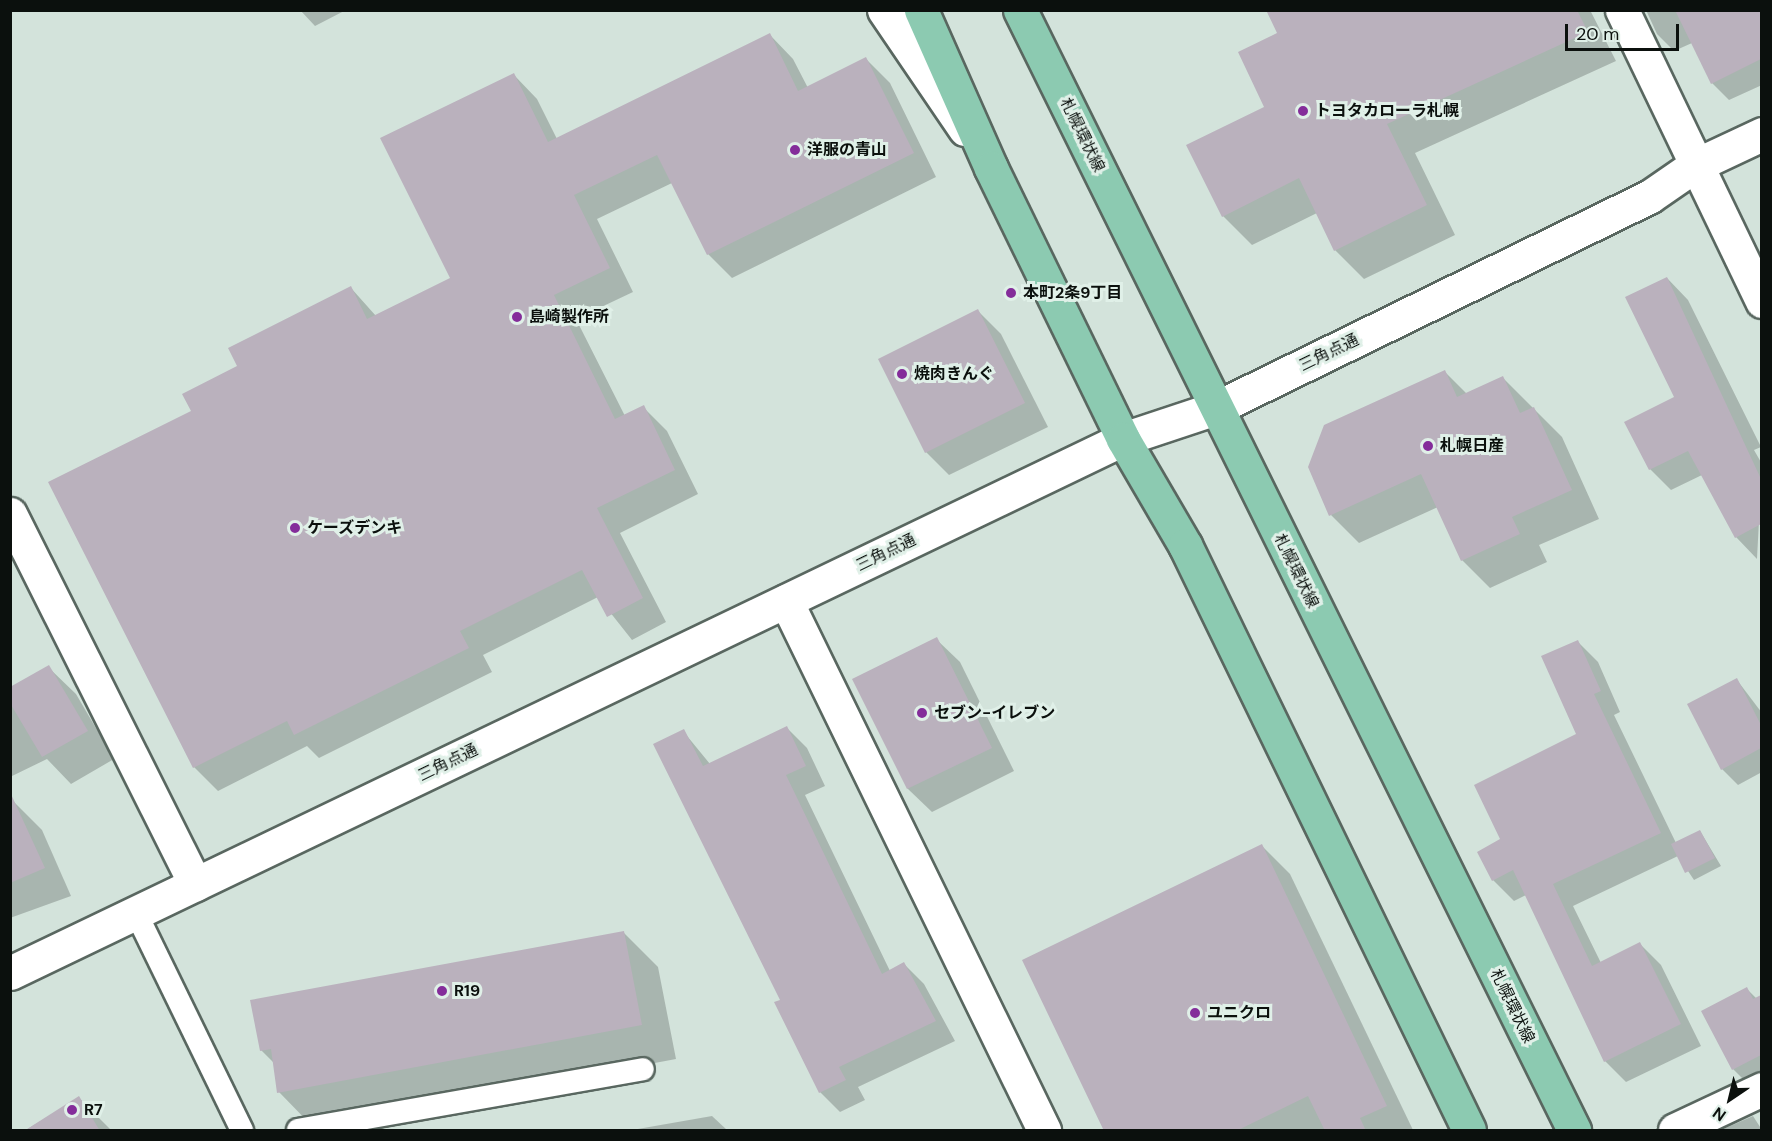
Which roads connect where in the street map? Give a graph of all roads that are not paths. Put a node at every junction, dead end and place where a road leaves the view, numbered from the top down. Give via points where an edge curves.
1 (884, 10) edge
2 (921, 10) edge
3 (1622, 10) edge
4 (1027, 19) edge
5 (1761, 134) edge
6 (1694, 166) junction
7 (991, 168) junction
8 (1761, 301) edge
9 (1216, 408) junction
10 (1123, 439) junction
11 (10, 514) edge
12 (786, 601) junction
13 (195, 884) junction
14 (136, 913) junction
15 (10, 973) edge
16 (643, 1069) dead end
17 (1761, 1089) edge
18 (242, 1131) edge
19 (298, 1131) edge
20 (1044, 1131) edge
21 (1469, 1131) edge
22 (1574, 1131) edge
23 (1675, 1131) edge

1 - 7 street
2 - 7 main road
3 - 6 street
4 - 9 main road, 札幌環状線
5 - 6 street, 三角点通
6 - 8 street
6 - 9 street, 三角点通 via 1649,197
7 - 10 main road
9 - 10 street, 三角点通
9 - 22 main road, 札幌環状線
10 - 12 street, 三角点通
10 - 21 main road via 1185,545
11 - 13 street
12 - 13 street, 三角点通
12 - 20 street
13 - 14 street, 三角点通
14 - 15 street, 三角点通
14 - 18 lane
16 - 19 lane
17 - 23 street

